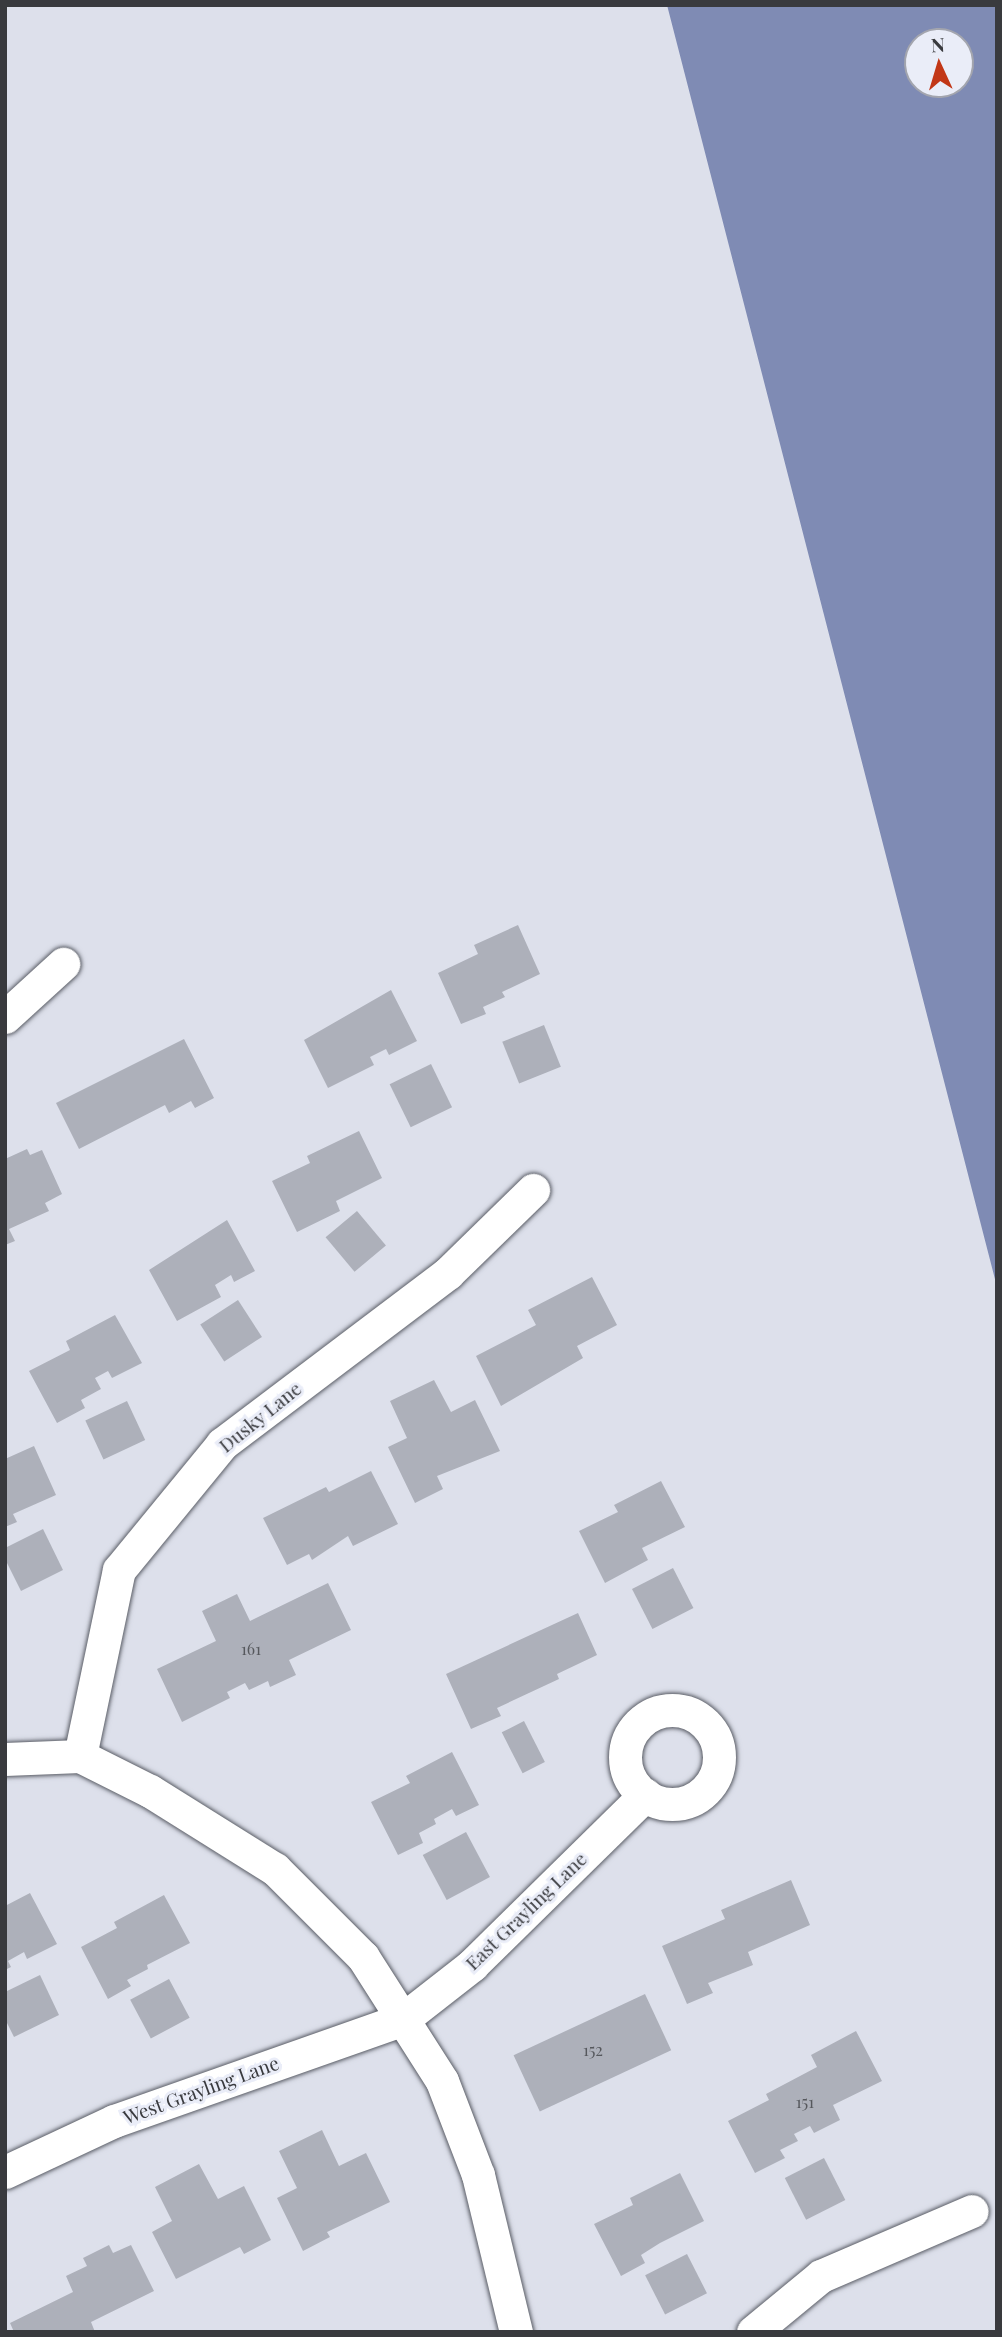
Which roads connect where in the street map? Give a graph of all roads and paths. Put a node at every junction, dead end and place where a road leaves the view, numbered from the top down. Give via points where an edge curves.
1 (63, 964) dead end
2 (5, 1017) edge
3 (533, 1189) dead end
4 (80, 1756) junction
5 (5, 1759) edge
6 (645, 1795) dead end
7 (402, 2019) junction
8 (5, 2172) edge
9 (972, 2211) dead end
10 (516, 2332) edge
11 (753, 2332) edge

1 - 2 street
3 - 4 street, Dusky Lane via 447,1273 222,1444 119,1570
4 - 5 street
4 - 7 street via 150,1791 275,1869 363,1957
6 - 7 street, East Grayling Lane via 472,1965
7 - 8 street, West Grayling Lane via 114,2121
7 - 10 street via 442,2081 478,2175
9 - 11 street via 821,2277

